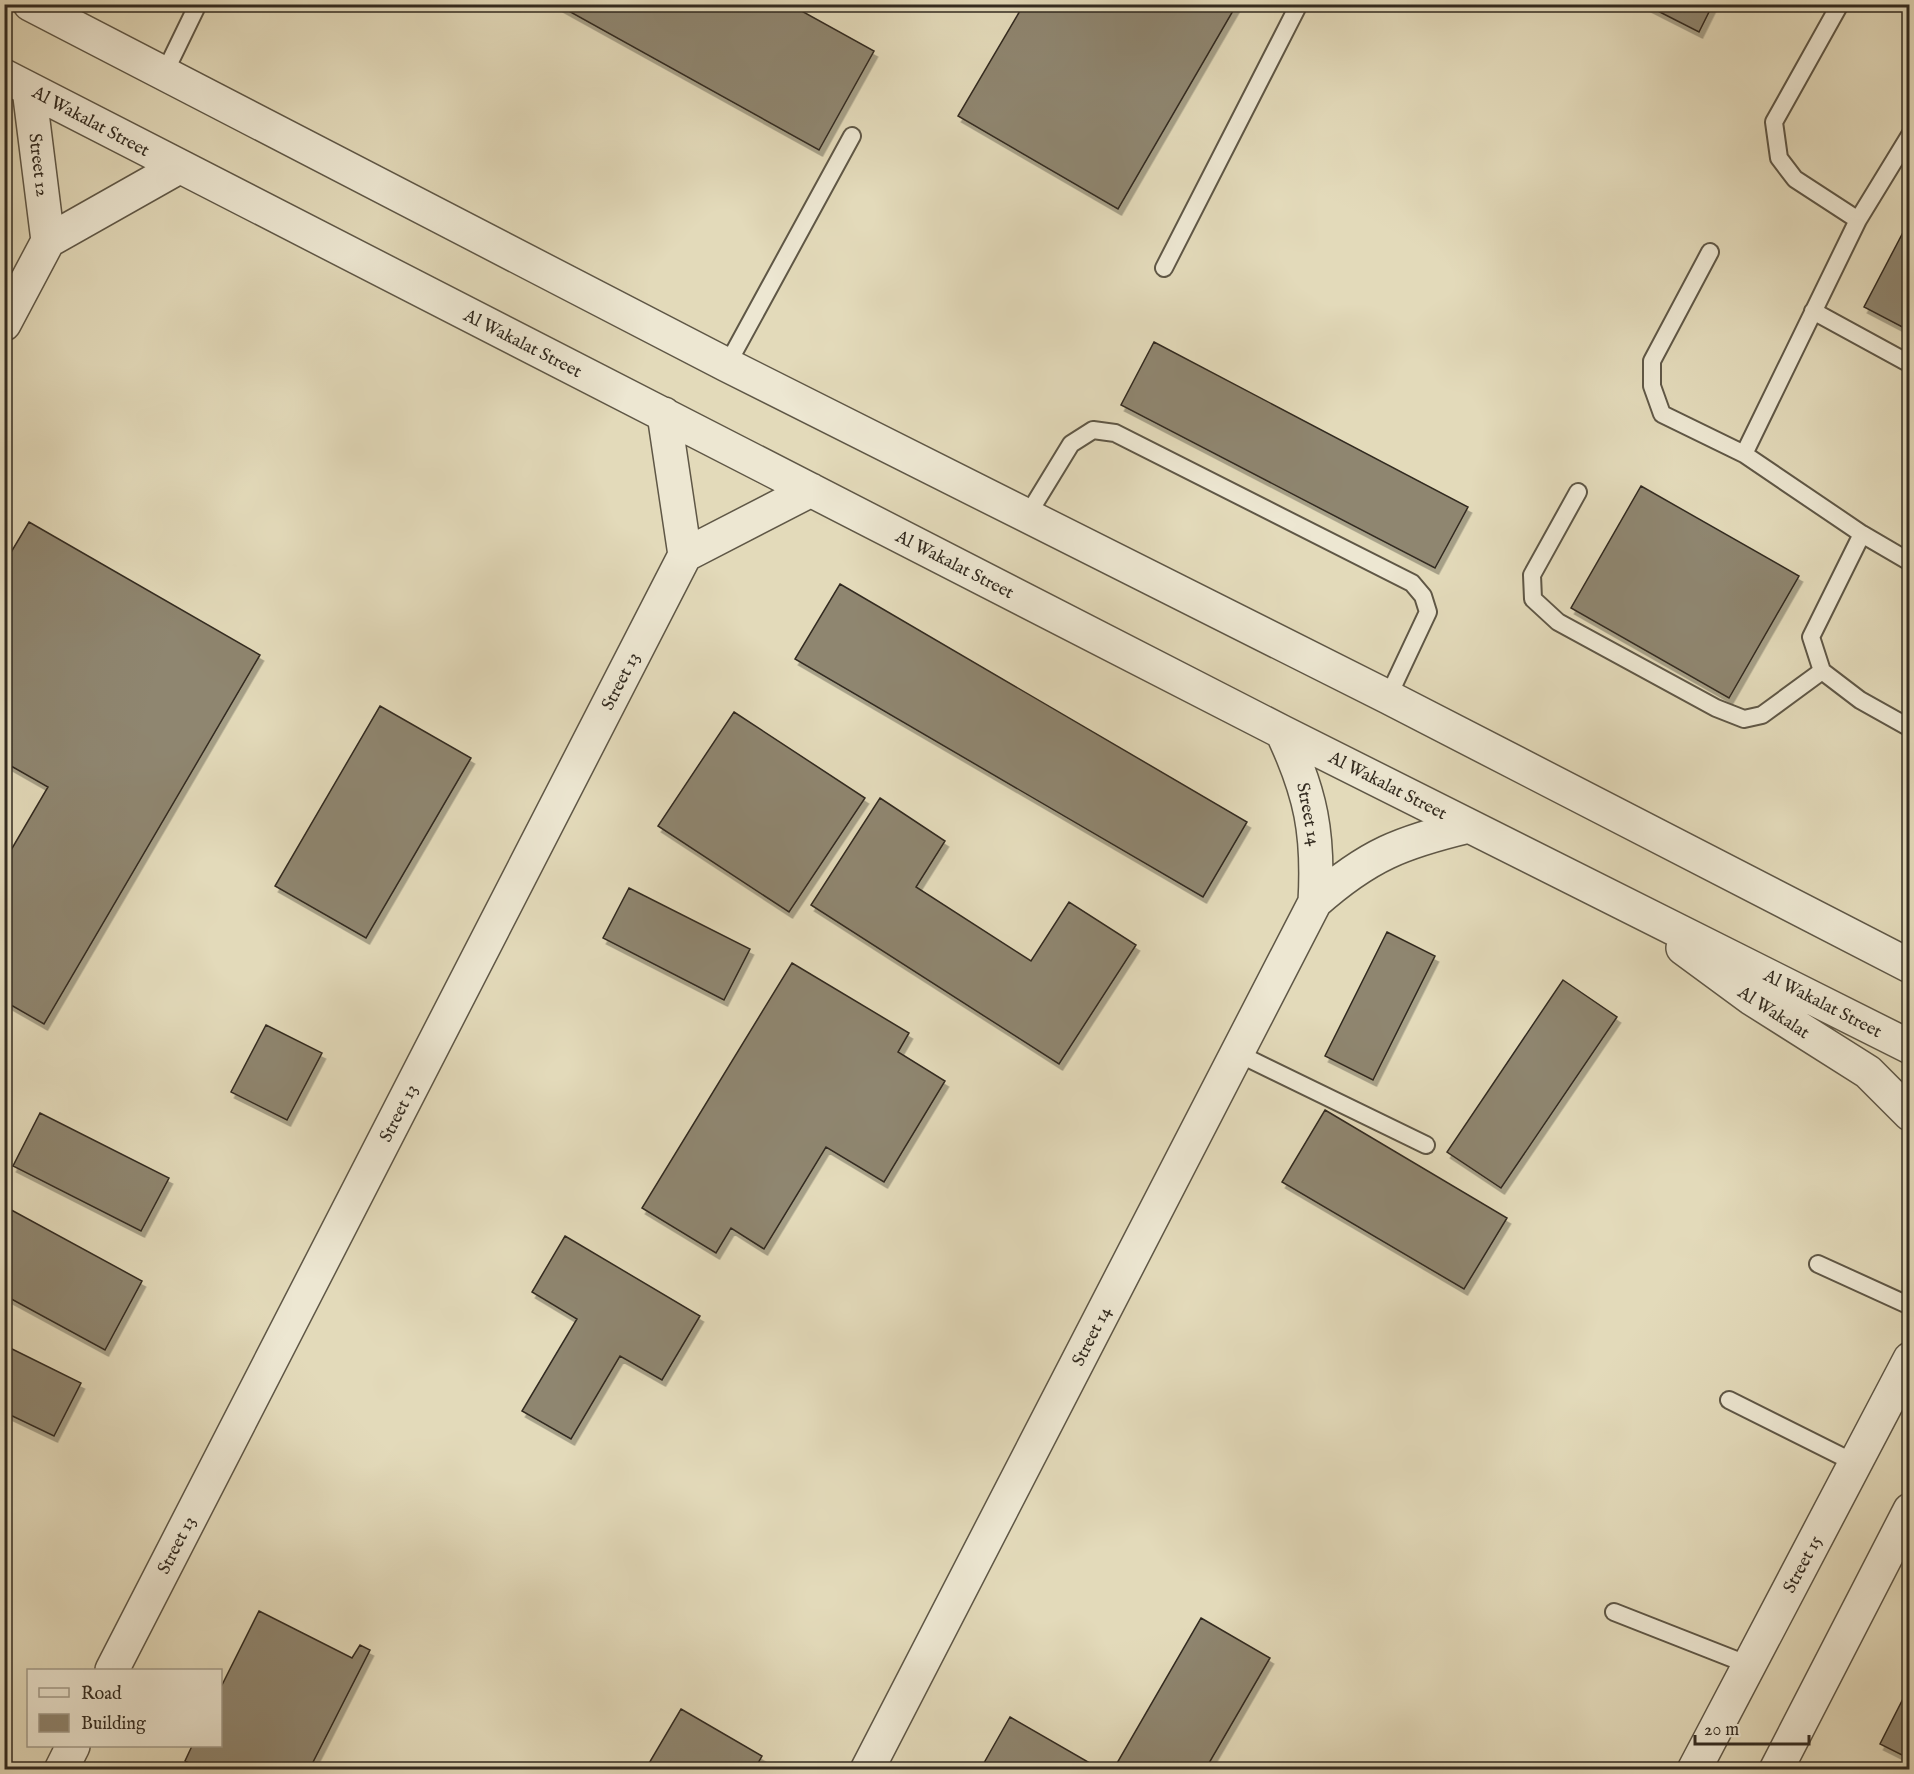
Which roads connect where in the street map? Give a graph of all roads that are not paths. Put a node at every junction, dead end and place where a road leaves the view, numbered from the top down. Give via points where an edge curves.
1 (30, 4) edge
2 (198, 4) edge
3 (1299, 4) edge
4 (1840, 4) edge
5 (164, 74) junction
6 (17, 82) edge
7 (1910, 135) edge
8 (852, 136) dead end
9 (179, 167) junction
10 (1858, 220) junction
11 (48, 241) junction
12 (1710, 252) dead end
13 (1164, 268) dead end
14 (1813, 311) junction
15 (4, 324) edge
16 (1910, 364) edge
17 (727, 365) junction
18 (664, 414) junction
19 (1744, 454) junction
20 (811, 490) junction
21 (1578, 492) dead end
22 (1027, 516) junction
23 (1862, 534) junction
24 (685, 555) junction
25 (1910, 562) edge
26 (1822, 671) junction
27 (1388, 697) junction
28 (1910, 728) edge
29 (1282, 732) junction
30 (1469, 826) junction
31 (1315, 902) junction
32 (1639, 909) junction
33 (1906, 962) edge
34 (1910, 1047) edge
35 (1237, 1053) junction
36 (1910, 1114) edge
37 (1426, 1145) dead end
38 (1818, 1264) dead end
39 (1910, 1306) edge
40 (1910, 1359) edge
41 (1729, 1400) dead end
42 (1855, 1463) junction
43 (1910, 1510) edge
44 (1614, 1612) dead end
45 (1749, 1665) junction
46 (113, 1669) edge
47 (72, 1747) edge
48 (61, 1770) edge
49 (867, 1770) edge
50 (1694, 1770) edge
51 (1776, 1770) edge

1 - 5 street
2 - 5 lane
3 - 13 lane
4 - 10 lane via 1774,123 1779,159 1795,179
5 - 17 street
6 - 9 street, Al Wakalat Street
6 - 11 street, Street 12
7 - 10 lane
8 - 17 lane
9 - 11 street
9 - 18 street, Al Wakalat Street
10 - 14 lane
11 - 15 street
12 - 19 lane via 1652,361 1652,386 1662,414
14 - 16 lane
14 - 19 lane
17 - 22 street
18 - 20 street, Al Wakalat Street
18 - 24 street
19 - 23 lane
20 - 24 street
20 - 29 street, Al Wakalat Street
21 - 26 lane via 1532,575 1533,599 1558,622 1716,708 1744,719 1762,715
22 - 27 street
22 - 27 lane via 1071,444 1093,430 1125,438 1412,583 1428,612
23 - 25 lane
23 - 26 lane via 1811,637
24 - 46 street, Street 13
26 - 28 lane
27 - 33 street
29 - 30 street, Al Wakalat Street
29 - 31 street, Street 14 via 1300,768 1312,812 1317,857
30 - 31 street, Street 14 via 1384,852 1347,873
30 - 32 street, Al Wakalat Street
31 - 35 street, Street 14
32 - 34 street, Al Wakalat Street
32 - 36 street, Al Wakalat via 1697,960 1868,1072
35 - 37 lane
35 - 49 street, Street 14
38 - 39 lane
40 - 42 street, Street 15
41 - 42 lane
42 - 45 street, Street 15
43 - 51 street
44 - 45 lane
45 - 50 street, Street 15
47 - 48 street

